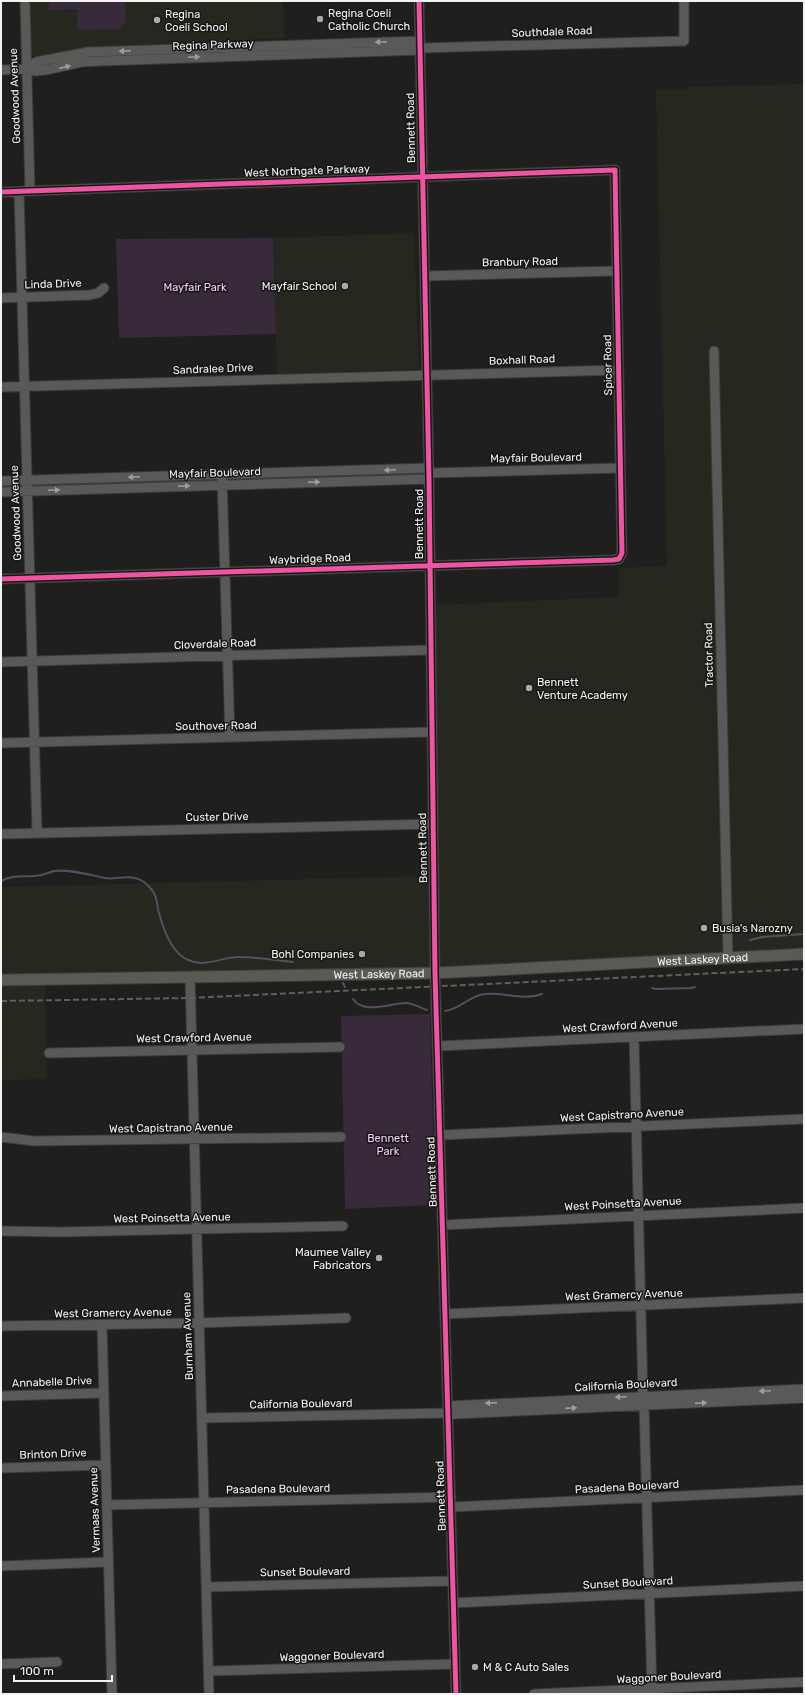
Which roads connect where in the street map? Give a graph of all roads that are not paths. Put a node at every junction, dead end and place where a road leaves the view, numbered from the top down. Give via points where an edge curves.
1 (25, 1) edge
2 (419, 1) edge
3 (684, 1) edge
4 (420, 46) junction
5 (27, 69) junction
6 (1, 70) edge
7 (614, 170) joint
8 (422, 177) junction
9 (30, 191) junction
10 (1, 192) edge
11 (19, 192) junction
12 (616, 271) junction
13 (424, 276) junction
14 (104, 288) dead end
15 (1, 298) edge
16 (22, 298) junction
17 (714, 351) dead end
18 (618, 370) junction
19 (427, 375) junction
20 (1, 387) edge
21 (24, 387) junction
22 (620, 468) junction
23 (221, 474) junction
24 (429, 474) junction
25 (27, 480) junction
26 (1, 481) edge
27 (222, 485) junction
28 (27, 491) junction
29 (1, 492) edge
30 (619, 559) joint
31 (429, 566) junction
32 (224, 572) junction
33 (30, 578) junction
34 (1, 579) edge
35 (430, 650) junction
36 (227, 656) junction
37 (1, 662) edge
38 (32, 662) junction
39 (432, 732) junction
40 (230, 737) junction
41 (34, 742) junction
42 (1, 743) edge
43 (433, 824) junction
44 (37, 833) junction
45 (1, 834) edge
46 (804, 954) edge
47 (728, 958) junction
48 (435, 973) junction
49 (190, 977) junction
50 (1, 980) edge
51 (804, 1029) edge
52 (634, 1037) junction
53 (438, 1046) junction
54 (340, 1047) dead end
55 (192, 1050) junction
56 (49, 1053) dead end
57 (804, 1119) edge
58 (636, 1127) junction
59 (441, 1135) junction
60 (1, 1137) edge
61 (342, 1137) dead end
62 (194, 1140) junction
63 (804, 1208) edge
64 (638, 1216) junction
65 (443, 1225) junction
66 (343, 1226) dead end
67 (197, 1229) junction
68 (1, 1231) edge
69 (804, 1298) edge
70 (641, 1306) junction
71 (445, 1314) junction
72 (346, 1318) dead end
73 (199, 1323) junction
74 (102, 1325) junction
75 (1, 1326) edge
76 (804, 1389) edge
77 (104, 1393) junction
78 (1, 1396) edge
79 (741, 1397) junction
80 (804, 1398) edge
81 (643, 1400) junction
82 (448, 1412) junction
83 (202, 1418) junction
84 (106, 1465) junction
85 (1, 1468) edge
86 (804, 1490) edge
87 (451, 1497) junction
88 (646, 1498) junction
89 (204, 1503) junction
90 (107, 1505) junction
91 (451, 1508) junction
92 (108, 1562) junction
93 (1, 1566) edge
94 (453, 1581) junction
95 (804, 1586) edge
96 (206, 1587) junction
97 (649, 1594) junction
98 (453, 1603) junction
99 (57, 1662) dead end
100 (1, 1664) edge
101 (455, 1664) junction
102 (209, 1671) junction
103 (804, 1682) edge
104 (652, 1690) junction
105 (112, 1694) edge
106 (209, 1694) edge
107 (456, 1694) edge
108 (534, 1694) edge

1 - 5 street, Goodwood Avenue
2 - 4 street, Bennett Road
3 - 4 street, Southdale Road via 684,41
4 - 5 street, Regina Parkway via 143,55 78,54 36,62
4 - 8 street, Bennett Road
5 - 6 street, Regina Parkway
5 - 9 street, Goodwood Avenue
7 - 8 street, West Northgate Parkway
7 - 12 street, Spicer Road
8 - 9 street, West Northgate Parkway
8 - 13 street, Bennett Road
9 - 11 street, West Northgate Parkway
10 - 11 street, West Northgate Parkway
11 - 16 street, Goodwood Avenue
12 - 13 street, Branbury Road
12 - 18 street, Spicer Road
13 - 19 street, Bennett Road
14 - 16 street, Linda Drive via 90,295
15 - 16 street, Linda Drive
16 - 21 street, Goodwood Avenue
17 - 47 street, Tractor Road
18 - 19 street, Boxhall Road
18 - 22 street, Spicer Road
19 - 21 street, Sandralee Drive
19 - 24 street, Bennett Road
20 - 21 street, Sandralee Drive
21 - 25 street, Goodwood Avenue
22 - 24 street, Mayfair Boulevard
22 - 30 street, Spicer Road via 622,553
24 -> 23 street, Mayfair Boulevard
23 -> 25 street, Mayfair Boulevard
23 - 27 street
27 -> 24 street, Mayfair Boulevard
24 - 31 street, Bennett Road
25 - 26 street, Mayfair Boulevard
25 - 28 street, Goodwood Avenue
28 -> 27 street, Mayfair Boulevard
27 - 32 street
28 - 29 street, Mayfair Boulevard
28 - 33 street, Goodwood Avenue
30 - 31 street, Waybridge Road
31 - 32 street, Waybridge Road
31 - 35 street, Bennett Road
32 - 33 street, Waybridge Road
32 - 36 street
33 - 34 street, Waybridge Road
33 - 38 street, Goodwood Avenue
35 - 36 street, Cloverdale Road
35 - 39 street, Bennett Road
36 - 38 street, Cloverdale Road
36 - 40 street
37 - 38 street, Cloverdale Road
38 - 41 street, Goodwood Avenue
39 - 40 street, Southover Road
39 - 43 street, Bennett Road
40 - 41 street, Southover Road
41 - 42 street, Southover Road
41 - 44 street, Goodwood Avenue
43 - 44 street, Custer Drive
43 - 48 street, Bennett Road
44 - 45 street, Custer Drive
46 - 47 main road, West Laskey Road
47 - 48 main road, West Laskey Road
48 - 49 main road, West Laskey Road
48 - 53 street, Bennett Road
49 - 50 main road, West Laskey Road
49 - 55 street, Burnham Avenue
51 - 52 street, West Crawford Avenue
52 - 53 street, West Crawford Avenue
52 - 58 street
53 - 59 street, Bennett Road
54 - 55 street, West Crawford Avenue
55 - 56 street, West Crawford Avenue
55 - 62 street, Burnham Avenue
57 - 58 street, West Capistrano Avenue
58 - 59 street, West Capistrano Avenue
58 - 64 street
59 - 65 street, Bennett Road
60 - 62 street, West Capistrano Avenue via 34,1141
61 - 62 street, West Capistrano Avenue
62 - 67 street, Burnham Avenue
63 - 64 street, West Poinsetta Avenue
64 - 65 street, West Poinsetta Avenue
64 - 70 street
65 - 71 street, Bennett Road
66 - 67 street, West Poinsetta Avenue
67 - 68 street, West Poinsetta Avenue
67 - 73 street, Burnham Avenue
69 - 70 street, West Gramercy Avenue
70 - 71 street, West Gramercy Avenue
70 - 81 street
71 - 82 street, Bennett Road
72 - 73 street, West Gramercy Avenue
73 - 74 street, West Gramercy Avenue
73 - 83 street, Burnham Avenue
74 - 75 street, West Gramercy Avenue
74 - 77 street, Vermaas Avenue
76 -> 79 street, California Boulevard
77 - 78 street, Annabelle Drive
77 - 84 street, Vermaas Avenue
79 - 80 street, California Boulevard
79 - 81 street, California Boulevard
81 - 82 street, California Boulevard
81 - 88 street
82 - 83 street, California Boulevard
82 - 87 street, Bennett Road
83 - 89 street, Burnham Avenue
84 - 85 street, Brinton Drive
84 - 90 street, Vermaas Avenue
86 - 88 street, Pasadena Boulevard
87 - 89 street, Pasadena Boulevard
87 - 91 street, Bennett Road
88 - 91 street, Pasadena Boulevard
88 - 97 street
89 - 90 street, Pasadena Boulevard
89 - 96 street, Burnham Avenue
90 - 92 street, Vermaas Avenue
91 - 94 street, Bennett Road
92 - 93 street
92 - 105 street, Vermaas Avenue
94 - 96 street, Sunset Boulevard
94 - 98 street, Bennett Road
95 - 97 street, Sunset Boulevard
96 - 102 street, Burnham Avenue
97 - 98 street, Sunset Boulevard
97 - 104 street
98 - 101 street, Bennett Road
99 - 100 street
101 - 102 street, Waggoner Boulevard
101 - 107 street, Bennett Road
102 - 106 street, Burnham Avenue
103 - 104 street, Waggoner Boulevard
104 - 108 street, Waggoner Boulevard

